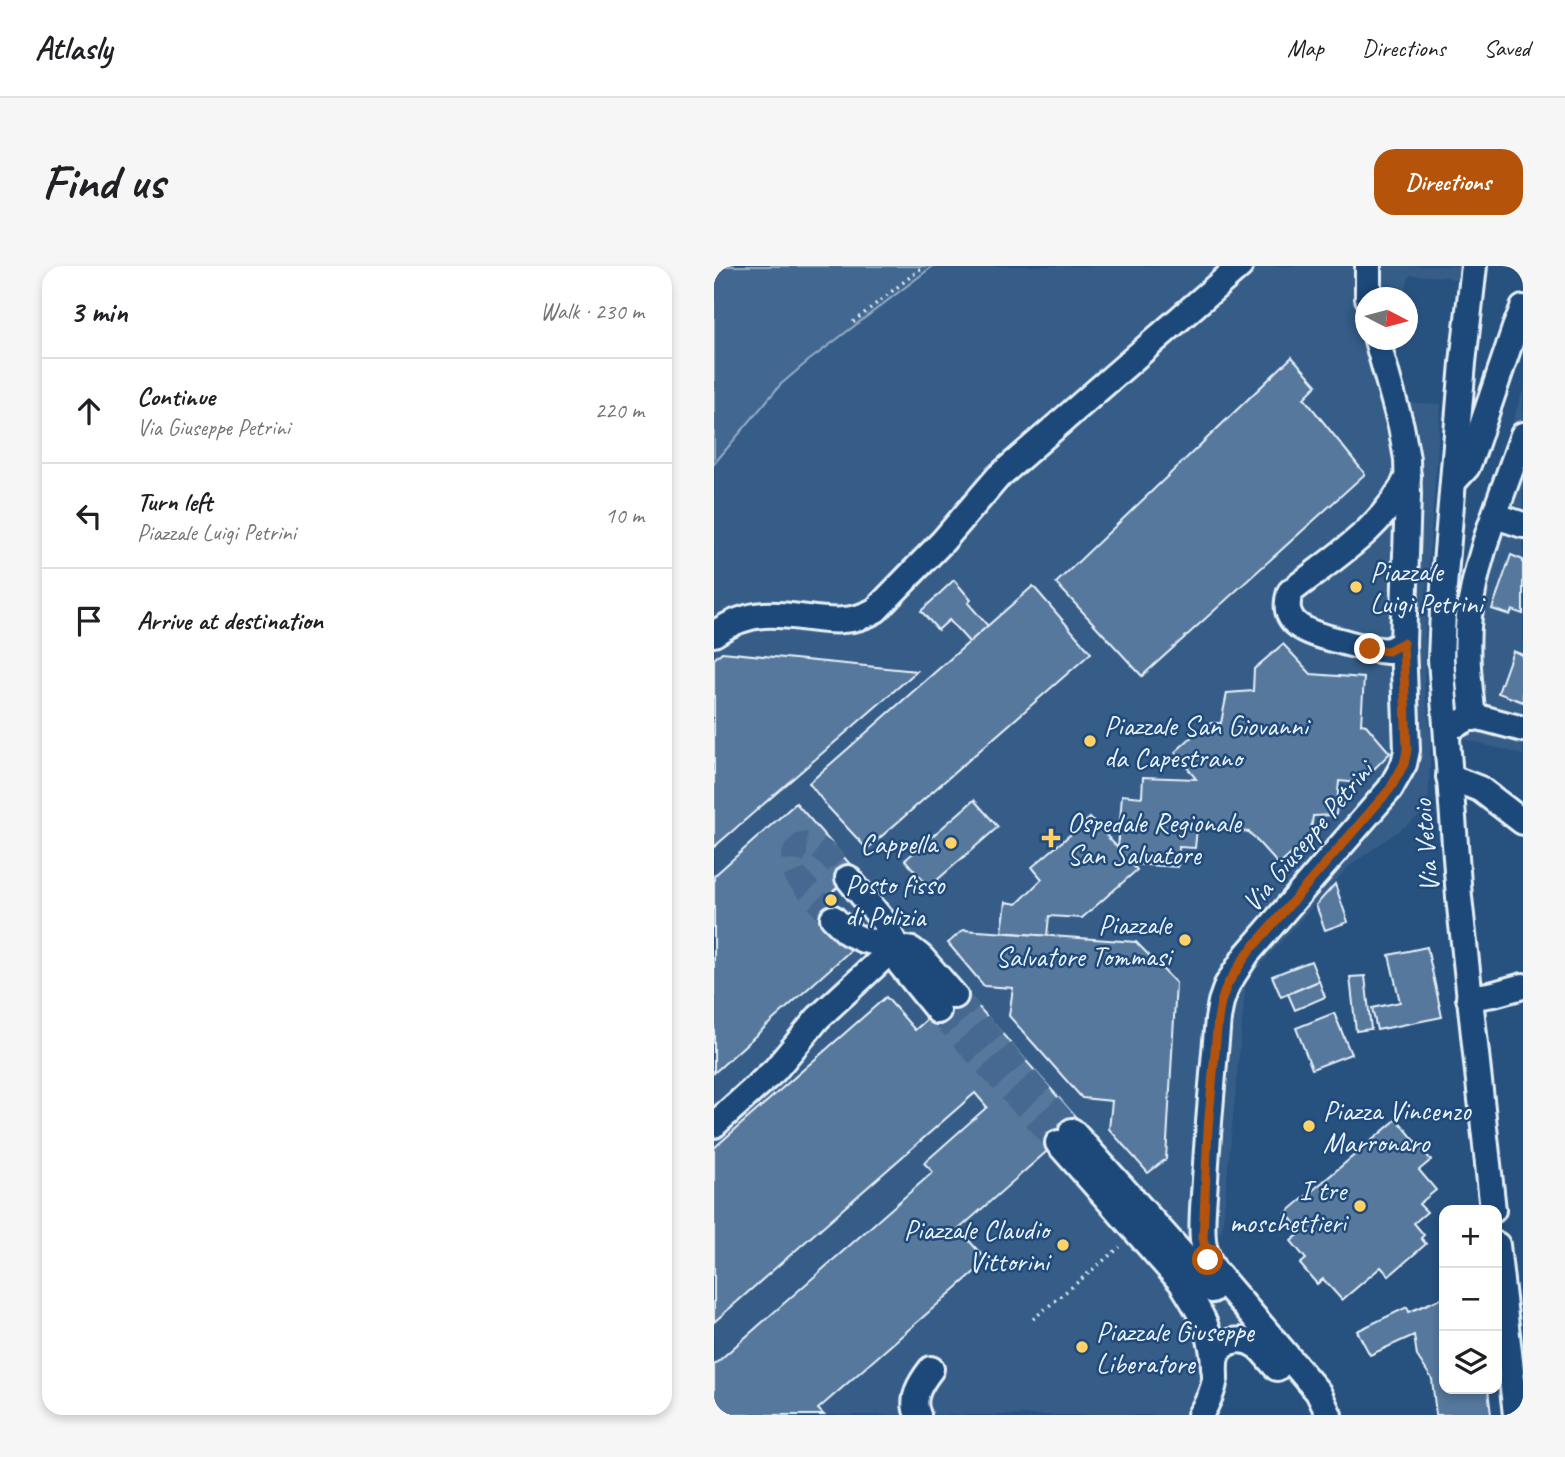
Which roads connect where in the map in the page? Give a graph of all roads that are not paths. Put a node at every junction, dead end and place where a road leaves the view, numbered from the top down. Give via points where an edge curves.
1 (1240, 266) edge
2 (1368, 266) edge
3 (1474, 266) edge
4 (1368, 287) edge
5 (1523, 308) edge
6 (1380, 350) edge
7 (1523, 435) edge
8 (1408, 476) junction
9 (1454, 480) junction
10 (1496, 516) junction
11 (1382, 517) junction
12 (1523, 525) edge
13 (1407, 529) junction
14 (714, 634) edge
15 (1403, 643) junction
16 (1473, 718) junction
17 (1523, 729) edge
18 (1445, 731) junction
19 (1449, 777) junction
20 (1523, 822) edge
21 (848, 878) tunnel mouth
22 (834, 918) tunnel mouth
23 (896, 946) junction
24 (1523, 986) edge
25 (1469, 998) junction
26 (946, 1004) tunnel mouth
27 (714, 1125) edge
28 (1492, 1205) edge
29 (1500, 1268) edge
30 (1258, 1348) junction
31 (1214, 1368) junction
32 (931, 1369) dead end
33 (918, 1415) edge
34 (1200, 1415) edge
35 (1320, 1415) edge
36 (1329, 1415) edge
37 (1516, 1415) edge

1 - 14 street via 998,477 943,541 865,617 841,621 766,614 732,622
2 - 4 street
3 - 9 street, Via Vetoio
5 - 9 street via 1473,452
6 - 8 street, Via Giuseppe Petrini via 1401,426
7 - 10 street
8 - 11 street
8 - 13 street, Via Giuseppe Petrini
9 - 18 street, Via Vetoio via 1441,622
10 - 12 street
10 - 16 street via 1478,566 1469,617 1467,657
11 - 13 street via 1390,513 1400,516
11 - 15 street via 1290,592 1288,610 1296,624 1314,634 1388,651
13 - 15 street, Via Giuseppe Petrini
15 - 36 street, Via Giuseppe Petrini via 1404,764 1390,789 1247,954 1227,985 1218,1019 1203,1238 1208,1260 1318,1392
16 - 17 street
16 - 18 street
18 - 19 street, Via Vetoio
19 - 20 street via 1480,789
19 - 25 street, Via Vetoio
21 - 23 street via 880,915
22 - 23 street via 854,936
23 - 26 street via 917,954
23 - 27 street via 818,1018 775,1070
24 - 25 street
25 - 28 street, Via Vetoio
29 - 37 street
30 - 31 street via 1242,1340 1227,1342 1217,1353
30 - 31 street via 1191,1264 1065,1137 1192,1299 1209,1332
30 - 35 street
31 - 34 street via 1212,1390
32 - 33 street via 915,1399

